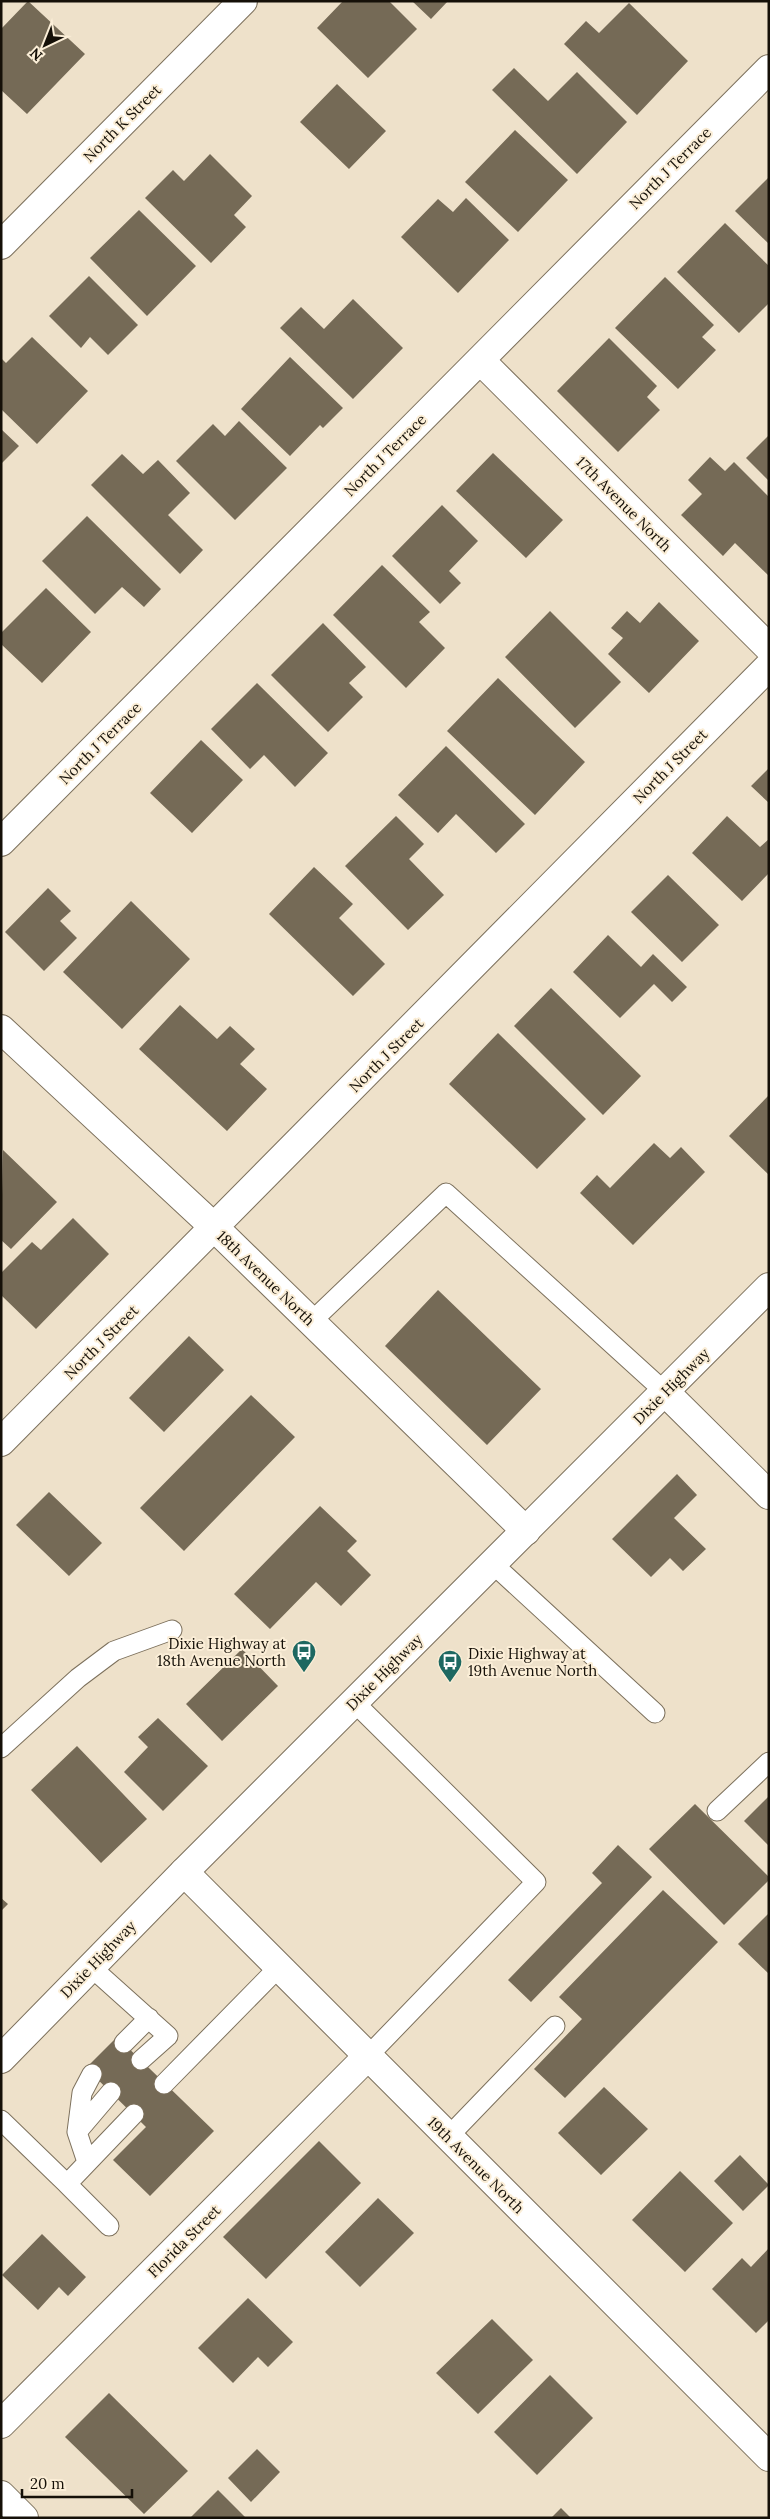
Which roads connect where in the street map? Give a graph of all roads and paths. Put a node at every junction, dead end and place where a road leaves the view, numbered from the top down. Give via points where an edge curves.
1 (243, 1) edge
2 (769, 69) edge
3 (1, 245) edge
4 (480, 360) junction
5 (769, 648) edge
6 (769, 666) edge
7 (1, 842) edge
8 (1, 1029) edge
9 (215, 1228) junction
10 (769, 1287) edge
11 (311, 1322) junction
12 (665, 1392) junction
13 (1, 1442) edge
14 (769, 1495) edge
15 (526, 1531) junction
16 (493, 1564) junction
17 (172, 1630) dead end
18 (354, 1702) junction
19 (655, 1714) dead end
20 (1, 1748) edge
21 (769, 1762) edge
22 (718, 1811) dead end
23 (184, 1872) junction
24 (91, 1966) junction
25 (278, 1968) junction
26 (149, 2018) junction
27 (555, 2026) dead end
28 (168, 2036) junction
29 (124, 2043) dead end
30 (190, 2057) junction
31 (367, 2057) junction
32 (1, 2059) edge
33 (141, 2060) dead end
34 (92, 2074) dead end
35 (164, 2084) dead end
36 (111, 2092) dead end
37 (134, 2114) dead end
38 (1, 2120) edge
39 (77, 2132) junction
40 (448, 2137) junction
41 (87, 2162) junction
42 (66, 2184) junction
43 (109, 2226) dead end
44 (1, 2424) edge
45 (769, 2457) edge
46 (1, 2495) edge
47 (24, 2518) edge

1 - 3 street, North K Street
2 - 4 street, North J Terrace
4 - 5 street, 17th Avenue North
4 - 7 street, North J Terrace
6 - 9 street, North J Street
8 - 9 street, 18th Avenue North
9 - 11 street, 18th Avenue North
9 - 13 street, North J Street
10 - 12 street, Dixie Highway
11 - 12 lane via 446,1193
11 - 15 street, 18th Avenue North
12 - 14 street
12 - 15 street, Dixie Highway
15 - 16 street, Dixie Highway
16 - 18 street, Dixie Highway
16 - 19 lane
17 - 20 lane via 114,1651 78,1678
18 - 23 street, Dixie Highway
18 - 31 lane via 536,1882
21 - 22 lane
23 - 24 street, Dixie Highway
23 - 25 street, 19th Avenue North
24 - 26 lane
24 - 32 street, Dixie Highway
25 - 30 lane
25 - 31 street, 19th Avenue North
26 - 28 lane
26 - 29 lane
27 - 40 lane
28 - 30 lane
28 - 33 lane
30 - 35 lane
31 - 40 street, 19th Avenue North
31 - 44 street, Florida Street
34 - 39 lane via 82,2092
36 - 39 lane
37 - 41 lane
38 - 42 lane
39 - 41 lane
40 - 45 street, 19th Avenue North
41 - 42 lane
42 - 43 lane
46 - 47 street

